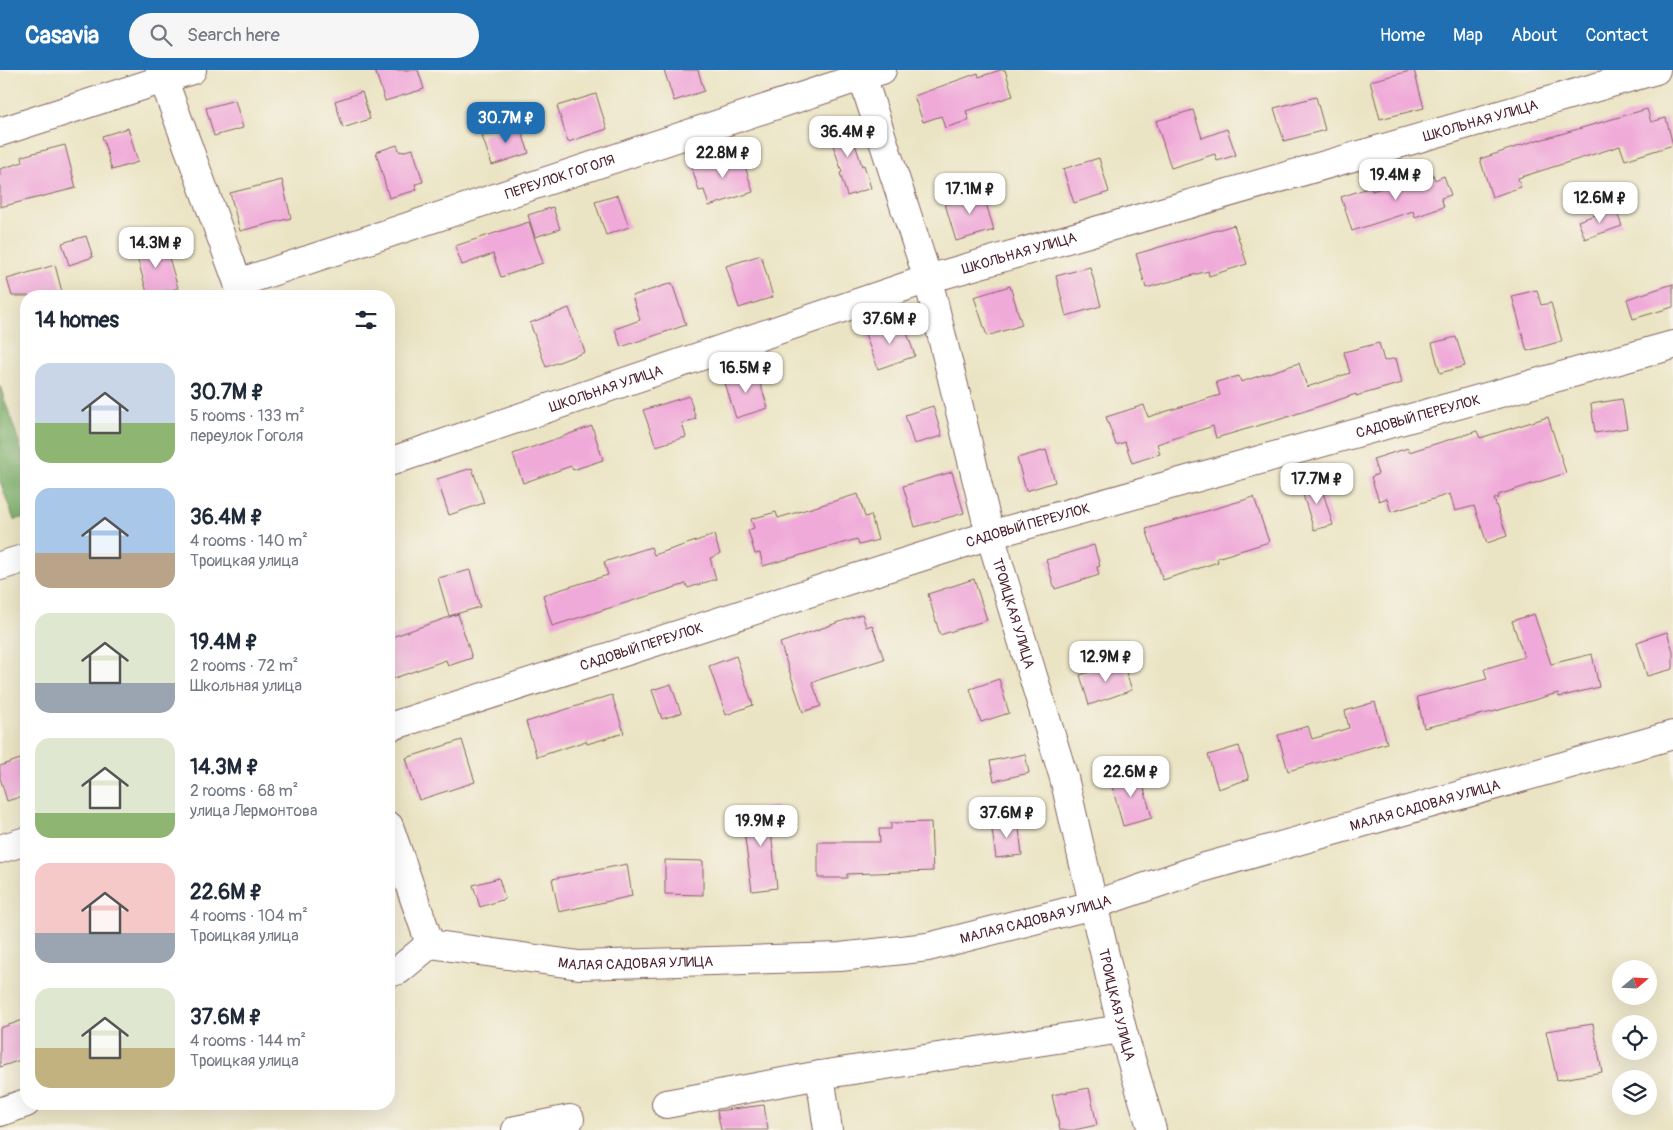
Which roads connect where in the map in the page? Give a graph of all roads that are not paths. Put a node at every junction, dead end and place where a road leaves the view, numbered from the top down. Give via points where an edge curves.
1 (192, 70) edge
2 (1656, 70) edge
3 (868, 72) edge
4 (162, 74) edge
5 (0, 132) edge
6 (928, 279) junction
7 (240, 290) edge
8 (1673, 346) edge
9 (395, 460) edge
10 (990, 535) junction
11 (20, 560) edge
12 (0, 566) edge
13 (395, 725) edge
14 (1673, 735) edge
15 (20, 843) edge
16 (395, 843) edge
17 (0, 849) edge
18 (1093, 905) junction
19 (430, 944) junction
20 (395, 972) edge
21 (1122, 1029) junction
22 (820, 1075) junction
23 (666, 1104) dead end
24 (20, 1105) edge
25 (0, 1112) edge
26 (570, 1119) dead end
27 (516, 1130) edge
28 (828, 1130) edge
29 (1152, 1130) edge

1 - 4 street
2 - 6 street, ШКОЛЬНАЯ УЛИЦА
3 - 6 street, ТРОИЦКАЯ УЛИЦА
3 - 7 street, ПЕРЕУЛОК ГОГОЛЯ
4 - 5 street
4 - 7 street
6 - 9 street, ШКОЛЬНАЯ УЛИЦА
6 - 10 street, ТРОИЦКАЯ УЛИЦА
8 - 10 street, САДОВЫЙ ПЕРЕУЛОК
10 - 13 street, САДОВЫЙ ПЕРЕУЛОК
10 - 18 street, ТРОИЦКАЯ УЛИЦА via 1064,778
11 - 12 street
14 - 18 street, МАЛАЯ САДОВАЯ УЛИЦА via 1202,868
15 - 17 street
16 - 19 street
18 - 19 street, МАЛАЯ САДОВАЯ УЛИЦА via 928,947 840,957 579,965
18 - 21 street, ТРОИЦКАЯ УЛИЦА
19 - 20 street
21 - 22 street
21 - 29 street, ТРОИЦКАЯ УЛИЦА
22 - 23 street
22 - 28 street
24 - 25 street
26 - 27 street

